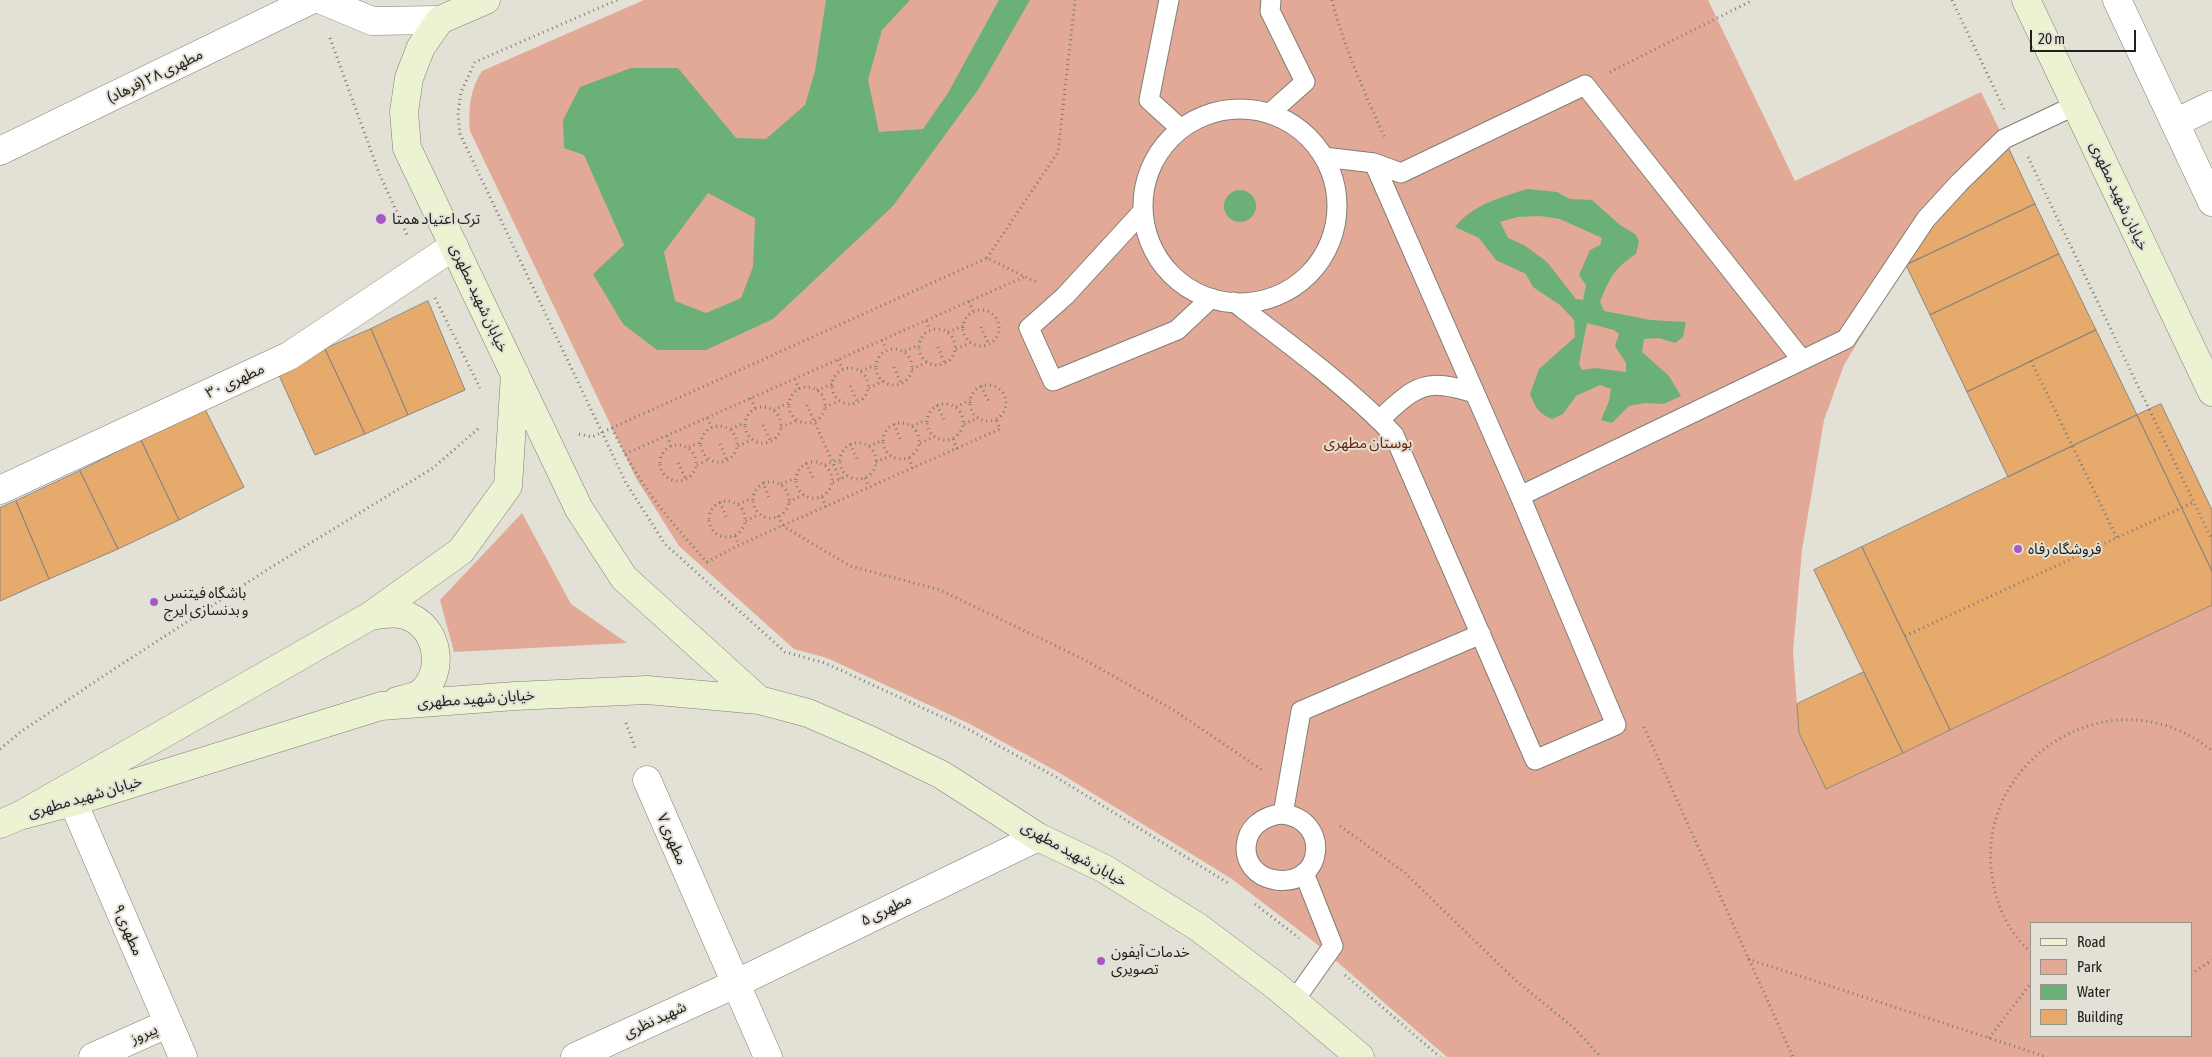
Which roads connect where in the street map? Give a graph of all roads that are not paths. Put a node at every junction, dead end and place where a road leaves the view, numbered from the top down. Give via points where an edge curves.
1 (311, 0) edge
2 (322, 0) edge
3 (486, 0) edge
4 (1169, 0) edge
5 (1271, 0) edge
6 (2026, 0) edge
7 (2117, 0) edge
8 (440, 20) junction
9 (2076, 105) junction
10 (2212, 105) edge
11 (1270, 114) junction
12 (2175, 122) junction
13 (1181, 129) junction
14 (0, 151) edge
15 (1324, 156) junction
16 (1374, 163) junction
17 (2212, 202) edge
18 (1143, 211) junction
19 (454, 246) junction
20 (1211, 298) junction
21 (1234, 302) junction
22 (1802, 360) junction
23 (515, 372) junction
24 (2212, 392) edge
25 (1474, 393) junction
26 (1379, 420) junction
27 (0, 490) edge
28 (1520, 496) junction
29 (370, 616) junction
30 (1481, 634) junction
31 (759, 700) junction
32 (381, 706) junction
33 (647, 780) road end
34 (74, 802) junction
35 (1283, 814) junction
36 (10, 820) edge
37 (1038, 837) junction
38 (1304, 873) junction
39 (735, 984) junction
40 (1294, 1001) junction
41 (167, 1024) junction
42 (94, 1057) edge
43 (183, 1057) edge
44 (575, 1057) edge
45 (768, 1057) edge
46 (1360, 1057) edge

1 - 14 street, مطهری ۲۸ (فرهاد)
2 - 8 street via 372,20
3 - 8 main road
4 - 13 lane via 1149,100
5 - 11 lane via 1270,10 1305,82
6 - 9 main road, خیابان شهید مطهری
7 - 12 street
8 - 19 main road, خیابان شهید مطهری via 422,47 409,78 404,112 407,148
9 - 22 lane via 2004,139 1926,218 1846,339
9 - 24 main road, خیابان شهید مطهری
10 - 12 street
11 - 13 lane via 1247,109 1223,111
11 - 15 lane via 1292,124 1310,138
12 - 17 street
13 - 18 lane via 1164,146 1152,166 1145,188
15 - 16 lane
15 - 21 lane via 1334,178 1336,224 1329,246 1317,266 1280,294 1257,301
16 - 22 lane via 1401,173 1585,85
16 - 25 lane
18 - 20 lane via 1147,235 1171,274 1190,289
18 - 20 lane via 1065,296 1028,328 1053,381 1177,330
19 - 23 main road, خیابان شهید مطهری
19 - 27 street, مطهری ۳۰ via 289,356
20 - 21 lane
21 - 26 lane
22 - 28 lane
23 - 29 main road, خیابان شهید مطهری via 500,412 508,486 461,551
23 - 31 main road, خیابان شهید مطهری via 580,508 624,578
25 - 26 lane via 1449,385 1422,386
25 - 28 lane
26 - 30 lane via 1394,435
28 - 30 lane via 1616,725 1535,760
29 - 32 main road via 391,612 413,618 429,633 436,654 434,675 422,693
29 - 36 main road, خیابان شهید مطهری
30 - 35 lane via 1301,711
31 - 32 main road, خیابان شهید مطهری via 647,690
31 - 37 main road, خیابان شهید مطهری via 808,713 915,762
32 - 34 main road, خیابان شهید مطهری
33 - 39 street, مطهری ۷
34 - 36 main road, خیابان شهید مطهری
34 - 41 street, مطهری ۹
35 - 38 lane via 1301,819 1314,840 1316,858
35 - 38 lane via 1269,815 1255,824 1248,841 1247,857 1257,872 1270,879 1296,878
37 - 39 street, مطهری ۵
37 - 40 main road, خیابان شهید مطهری via 1103,868 1198,927
38 - 40 lane via 1333,946
39 - 44 street, شهید نظری
39 - 45 street, مطهری ۷
40 - 46 main road, خیابان شهید مطهری
41 - 42 street, پیروز
41 - 43 street, مطهری ۹

